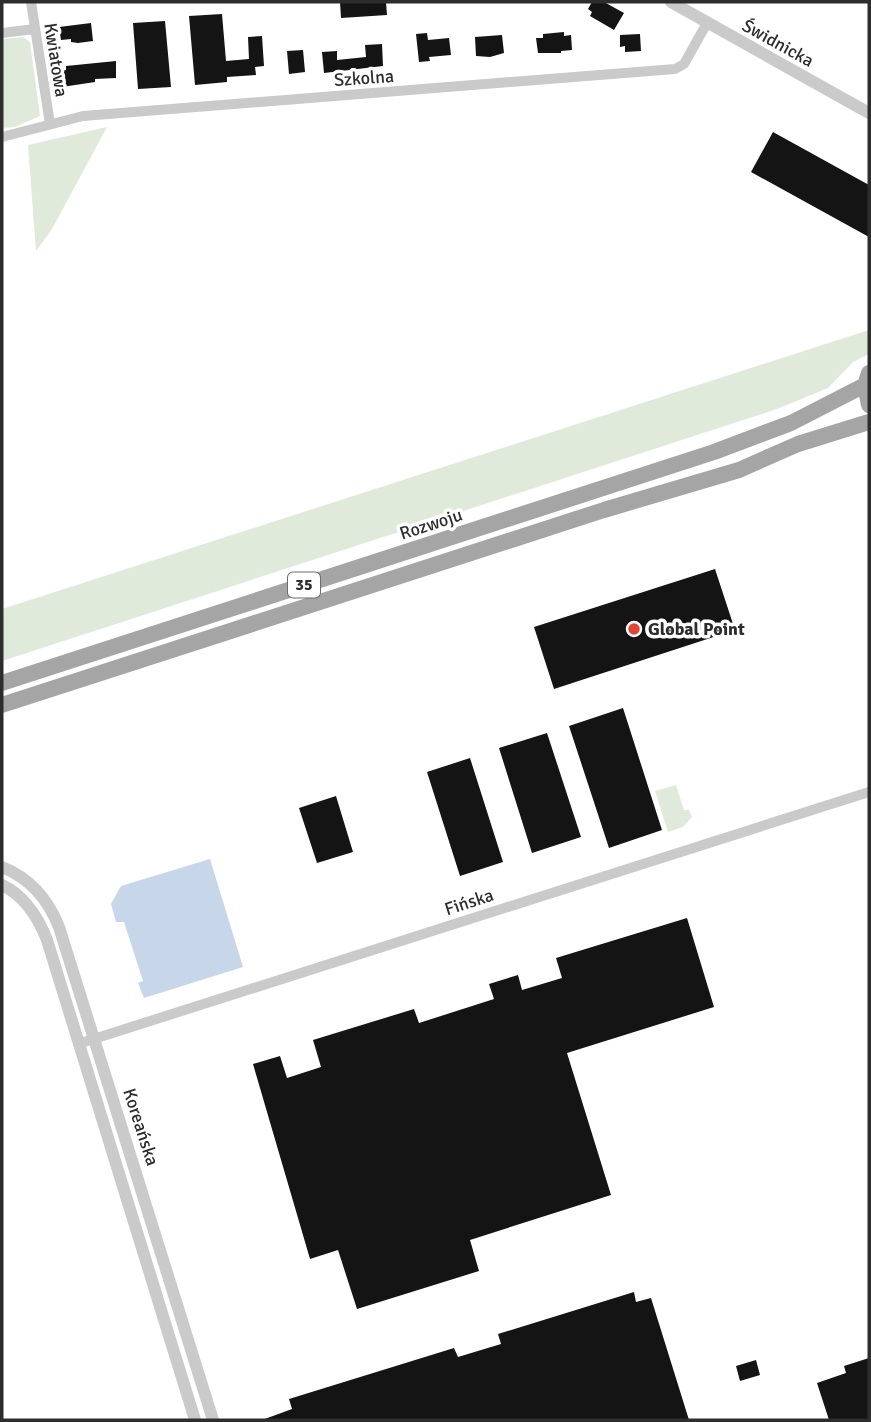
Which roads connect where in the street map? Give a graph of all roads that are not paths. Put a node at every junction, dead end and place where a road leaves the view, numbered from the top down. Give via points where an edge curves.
1 (31, 2) edge
2 (671, 2) edge
3 (708, 23) junction
4 (36, 29) junction
5 (2, 33) edge
6 (869, 113) edge
7 (50, 124) junction
8 (2, 136) edge
9 (867, 379) edge
10 (869, 405) edge
11 (869, 422) edge
12 (2, 683) edge
13 (2, 705) edge
14 (869, 792) edge
15 (2, 867) edge
16 (2, 885) edge
17 (95, 1038) junction
18 (78, 1044) junction
19 (195, 1420) edge
20 (213, 1420) edge

1 - 4 street, Kwiatowa
2 - 3 street, Świdnicka
3 - 6 street, Świdnicka
3 - 7 street, Szkolna via 684,64 675,69 83,116
4 - 5 street
4 - 7 street, Kwiatowa
7 - 8 street, Szkolna
9 - 10 main road, 35
9 - 12 main road, Rozwoju / 35 via 791,423 714,452
11 - 13 main road, 35 via 797,444 740,470
14 - 17 street, Fińska
15 - 17 street, Koreańska via 31,884 54,915
16 - 18 street, Koreańska via 24,902 44,931
17 - 18 street, Fińska
17 - 20 street, Koreańska
18 - 19 street, Koreańska

